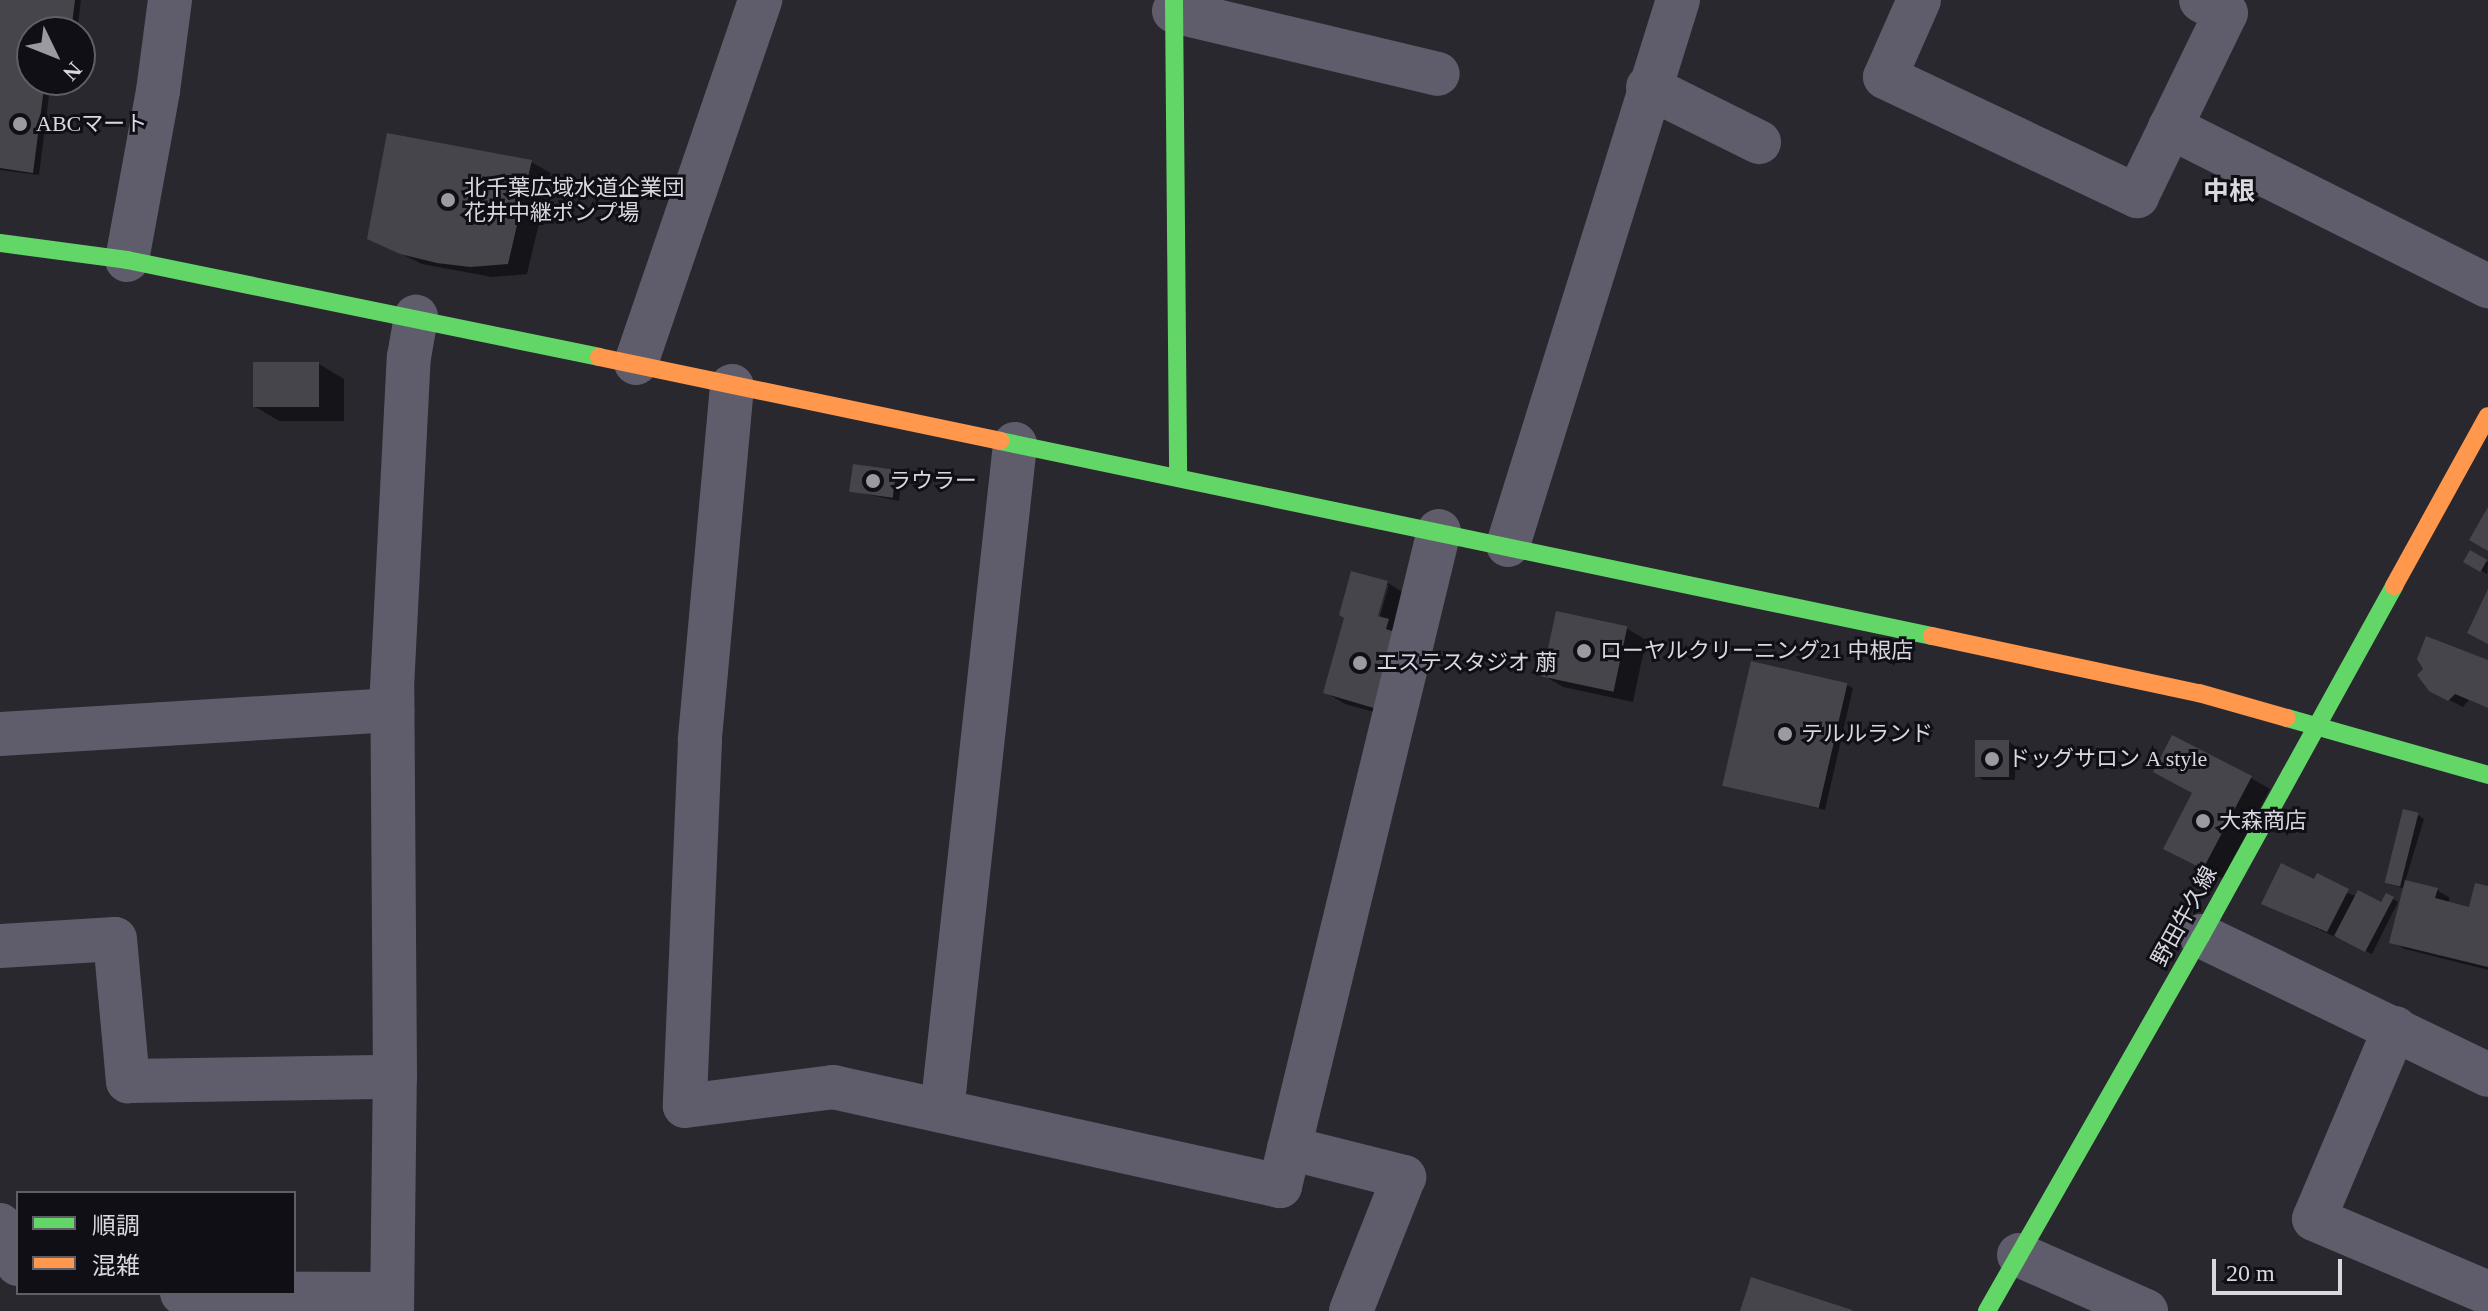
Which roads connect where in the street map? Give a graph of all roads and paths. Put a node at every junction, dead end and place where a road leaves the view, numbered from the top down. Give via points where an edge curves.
1 (170, 0) edge
2 (760, 0) edge
3 (1678, 0) edge
4 (1919, 0) edge
5 (2201, 0) edge
6 (1174, 6) edge
7 (1438, 74) dead end
8 (1648, 87) junction
9 (2170, 127) junction
10 (1759, 142) dead end
11 (0, 243) edge
12 (127, 260) junction
13 (2488, 286) edge
14 (416, 317) junction
15 (636, 363) junction
16 (732, 386) junction
17 (2488, 416) edge
18 (1015, 444) junction
19 (1178, 477) junction
20 (1439, 531) junction
21 (1508, 545) junction
22 (392, 710) junction
23 (2315, 726) junction
24 (0, 734) edge
25 (2488, 775) edge
26 (2201, 936) junction
27 (0, 946) edge
28 (2395, 1028) junction
29 (2488, 1075) edge
30 (395, 1077) junction
31 (942, 1111) junction
32 (1289, 1148) junction
33 (0, 1225) edge
34 (2019, 1255) junction
35 (16, 1260) edge
36 (2488, 1293) edge
37 (224, 1295) edge
38 (392, 1303) edge
39 (1351, 1311) edge
40 (1987, 1311) edge
41 (2146, 1311) edge

1 - 12 street
2 - 15 street
3 - 8 street
4 - 9 street via 1885,77 2137,196
5 - 9 street via 2226,13
6 - 7 street
6 - 19 street
8 - 10 street
8 - 21 street
9 - 13 street
11 - 12 street
12 - 14 street
14 - 15 street
14 - 22 street via 409,357
15 - 16 street
16 - 18 street
16 - 31 street via 700,741 685,1106 833,1087
17 - 23 street, 野田牛久線
18 - 19 street
18 - 31 street
19 - 20 street
20 - 21 street
20 - 32 street
21 - 23 street via 2199,693
22 - 24 street
22 - 30 street
23 - 25 street
23 - 26 street, 野田牛久線
26 - 28 street
26 - 34 street, 野田牛久線
27 - 30 street via 115,939 128,1081
28 - 29 street
28 - 36 street via 2314,1219
30 - 38 street
31 - 32 street via 1280,1186
32 - 39 street via 1404,1177
33 - 35 street
34 - 40 street, 野田牛久線
34 - 41 street
37 - 38 street

